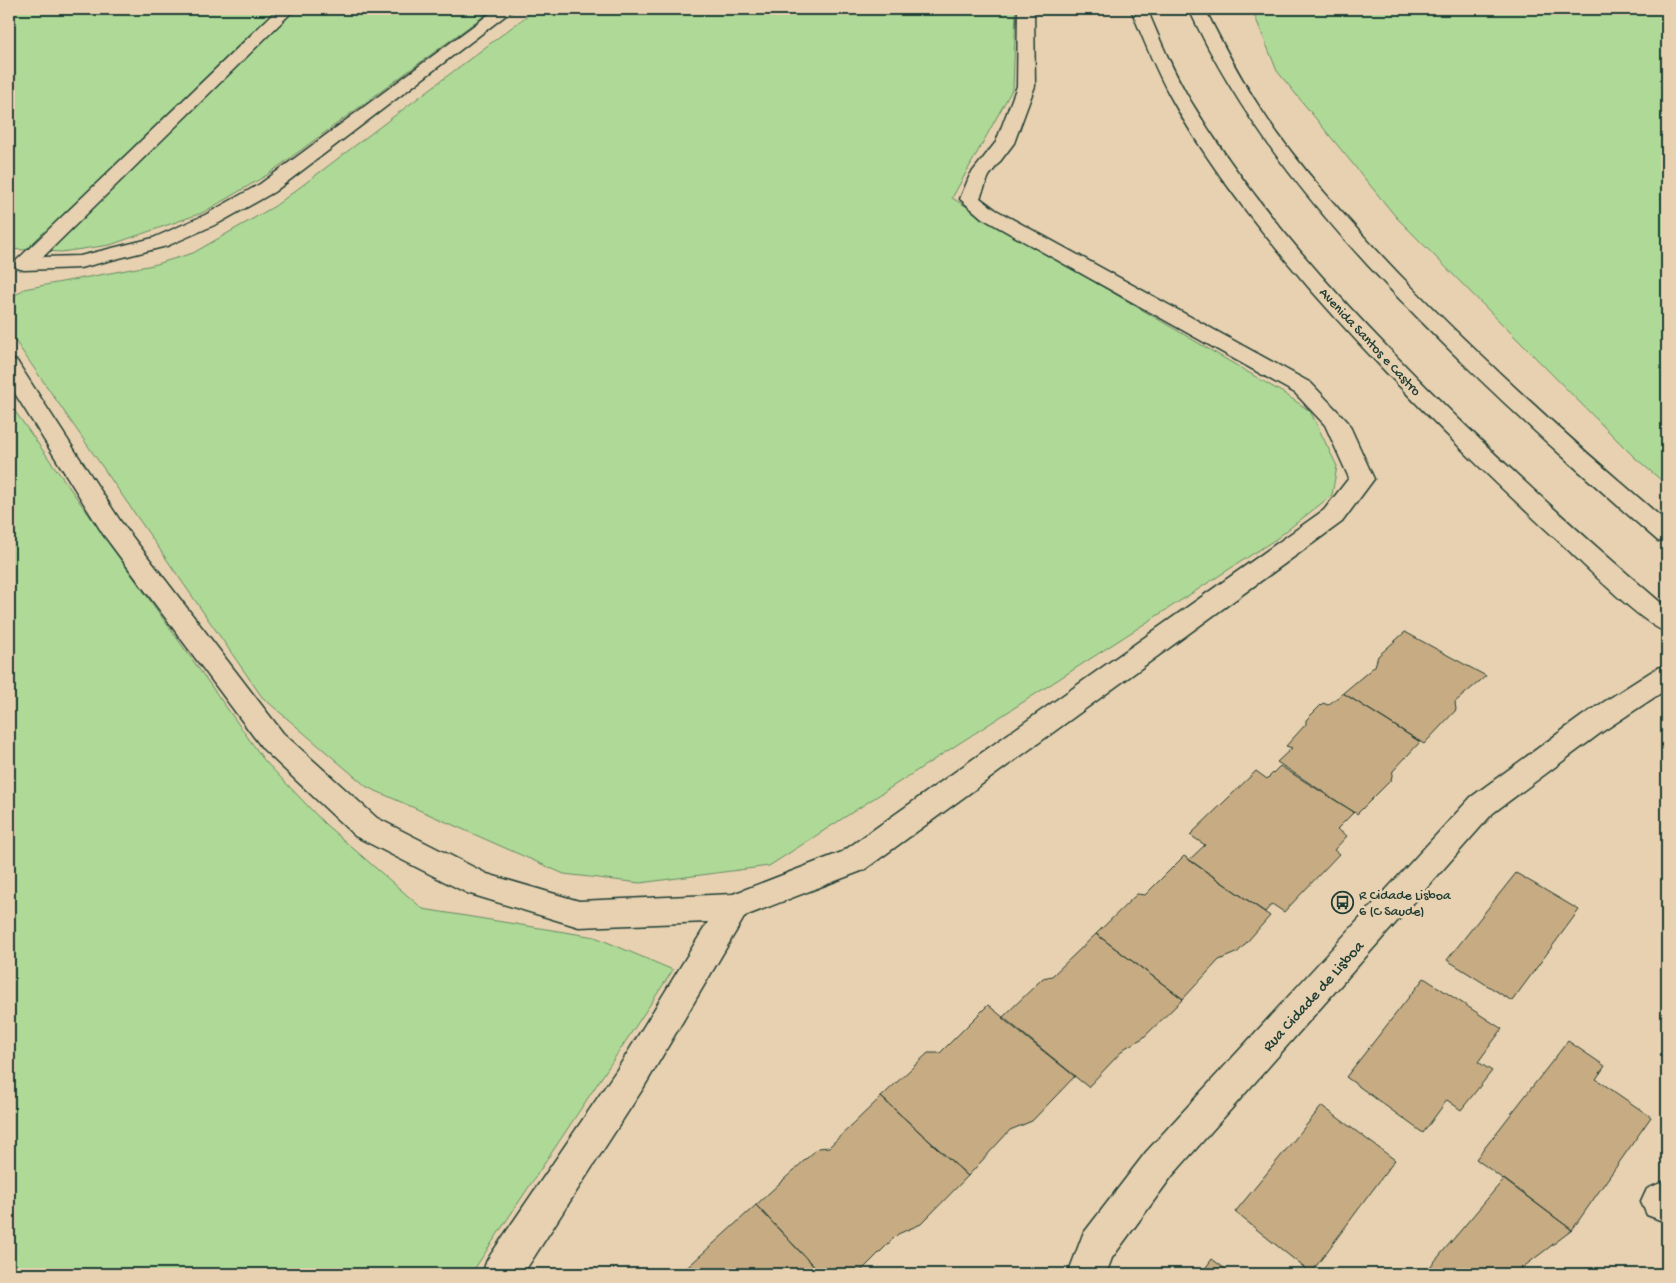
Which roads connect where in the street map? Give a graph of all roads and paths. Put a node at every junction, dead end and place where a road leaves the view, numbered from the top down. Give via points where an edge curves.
1 (287, 9) edge
2 (506, 9) edge
3 (1026, 9) edge
4 (1138, 9) edge
5 (1197, 9) edge
6 (16, 264) edge
7 (9, 366) edge
8 (1667, 535) edge
9 (1667, 623) edge
10 (1667, 675) edge
11 (734, 907) junction
12 (1092, 1260) edge
13 (501, 1274) edge
14 (1065, 1274) edge

1 - 6 main road
2 - 6 main road via 267,188 212,219 160,242 80,262
3 - 11 main road via 1026,86 1005,143 980,175 970,199 989,214 1303,388 1336,422 1362,479 1333,516 853,861
4 - 9 main road, Avenida Santos e Castro via 1159,56 1202,132 1243,192 1322,289 1467,441
5 - 8 main road via 1254,110 1309,186 1376,262 1468,356
7 - 11 main road via 112,528 273,741 366,827 478,884 579,914
10 - 12 main road, Rua Cidade de Lisboa via 1592,724 1482,806 1159,1164
11 - 13 main road via 632,1076
12 - 14 main road, Rua Cidade de Lisboa

